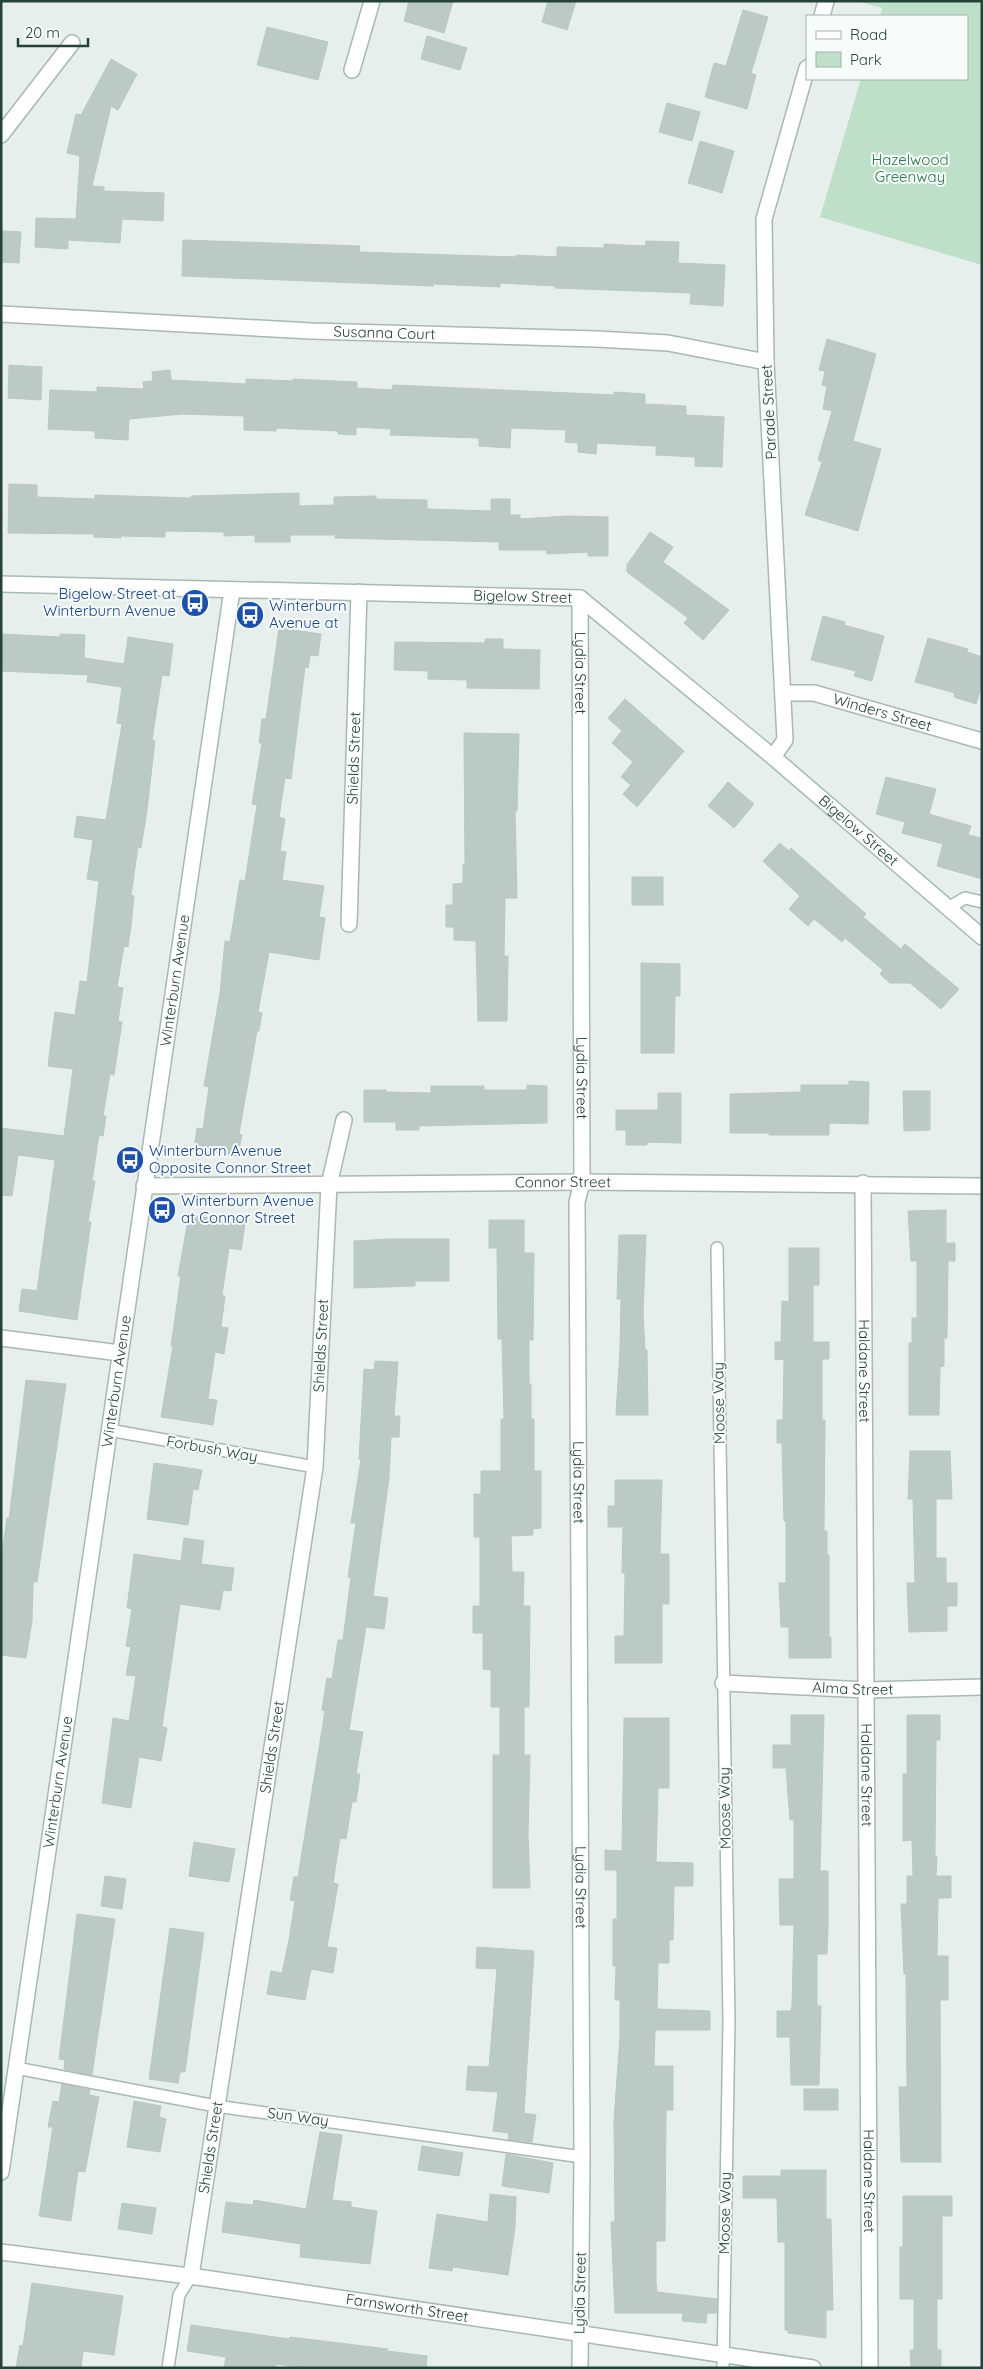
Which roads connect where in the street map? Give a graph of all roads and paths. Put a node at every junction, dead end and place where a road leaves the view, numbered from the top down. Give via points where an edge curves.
1 (372, 1) edge
2 (826, 1) edge
3 (822, 15) edge
4 (72, 43) dead end
5 (352, 70) dead end
6 (806, 72) edge
7 (1, 135) edge
8 (1, 314) edge
9 (766, 362) junction
10 (1, 584) edge
11 (232, 590) junction
12 (359, 592) junction
13 (580, 598) junction
14 (783, 693) junction
15 (982, 741) edge
16 (773, 757) junction
17 (982, 902) edge
18 (948, 908) junction
19 (349, 924) dead end
20 (982, 936) edge
21 (344, 1120) dead end
22 (582, 1182) junction
23 (863, 1183) junction
24 (329, 1185) junction
25 (144, 1186) junction
26 (982, 1186) edge
27 (717, 1248) dead end
28 (1, 1338) edge
29 (120, 1353) junction
30 (109, 1430) junction
31 (315, 1467) junction
32 (723, 1683) junction
33 (982, 1687) edge
34 (867, 1690) junction
35 (16, 2068) junction
36 (6, 2103) edge
37 (216, 2106) junction
38 (582, 2157) junction
39 (1, 2172) edge
40 (1, 2252) edge
41 (191, 2276) junction
42 (579, 2333) junction
43 (722, 2362) edge
44 (168, 2368) edge
45 (580, 2368) edge
46 (813, 2368) edge
47 (870, 2368) edge

1 - 5 street
2 - 3 street
4 - 7 street
6 - 9 street, Parade Street via 764,219
8 - 9 street, Susanna Court via 311,331 641,341 668,343
9 - 14 street, Parade Street
10 - 11 street, Bigelow Street
11 - 12 street, Bigelow Street
11 - 25 street, Winterburn Avenue
12 - 13 street, Bigelow Street
12 - 19 street, Shields Street
13 - 16 street, Bigelow Street
13 - 22 street, Lydia Street
14 - 15 street, Winders Street via 814,693
14 - 16 street, Parade Street via 785,740
16 - 18 street, Bigelow Street
17 - 18 lane via 965,898
18 - 20 street, Bigelow Street
21 - 24 street, Shields Street
22 - 23 street, Connor Street
22 - 24 street, Connor Street
22 - 38 street, Lydia Street via 577,1202
23 - 26 street, Connor Street
23 - 34 street, Haldane Street
24 - 25 street, Connor Street
24 - 31 street, Shields Street
25 - 29 street, Winterburn Avenue
27 - 32 lane, Moose Way
28 - 29 street
29 - 30 street, Winterburn Avenue
30 - 31 lane, Forbush Way
30 - 35 street, Winterburn Avenue
31 - 37 street, Shields Street
32 - 34 street, Alma Street
32 - 43 lane, Moose Way via 729,2021
33 - 34 street, Alma Street
34 - 47 street, Haldane Street
35 - 36 street, Winterburn Avenue
35 - 37 lane, Sun Way
36 - 39 street, Winterburn Avenue
37 - 38 lane, Sun Way
37 - 41 street, Shields Street
38 - 42 street, Lydia Street
40 - 41 street, Farnsworth Street
41 - 42 street, Farnsworth Street
41 - 44 lane, Shields Street via 179,2295
42 - 43 street, Farnsworth Street
42 - 45 street, Lydia Street
43 - 46 street, Farnsworth Street

